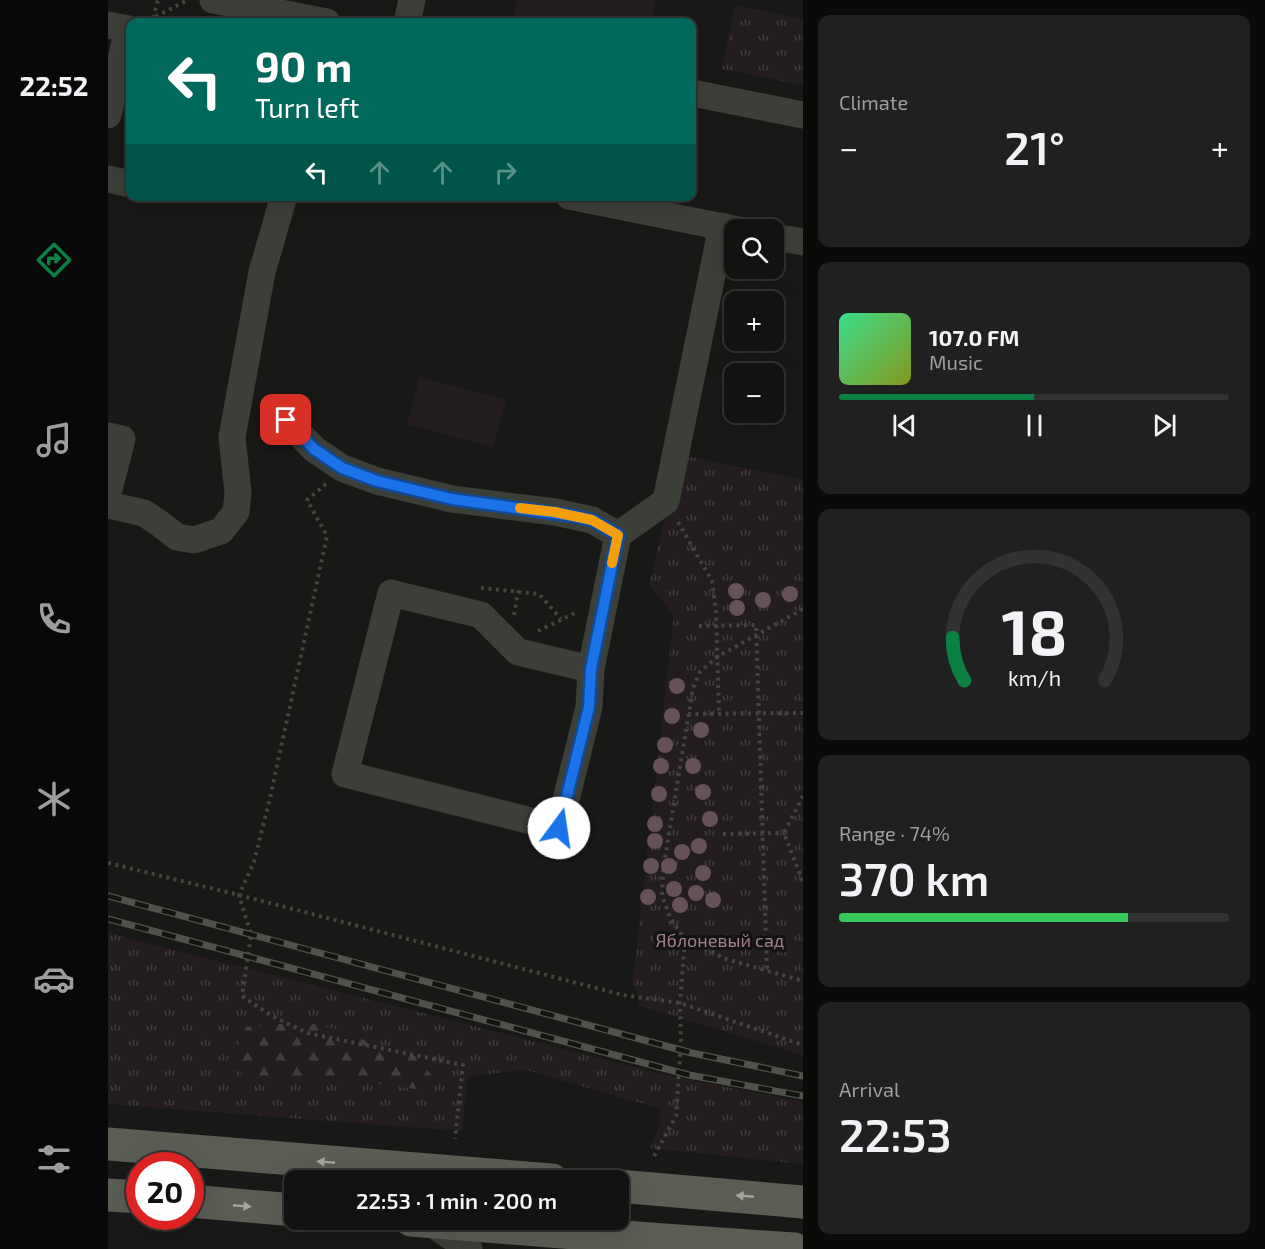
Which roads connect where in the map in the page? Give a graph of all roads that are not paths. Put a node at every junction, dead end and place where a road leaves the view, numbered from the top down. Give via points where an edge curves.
1 (213, 0) edge
2 (412, 0) edge
3 (306, 18) edge
4 (408, 18) edge
5 (108, 25) edge
6 (126, 29) edge
7 (126, 40) edge
8 (696, 94) edge
9 (115, 103) edge
10 (803, 115) edge
11 (108, 179) edge
12 (126, 183) edge
13 (283, 201) edge
14 (594, 201) edge
15 (724, 227) edge
16 (784, 239) edge
17 (803, 242) edge
18 (724, 254) edge
19 (286, 420) dead end
20 (108, 436) edge
21 (108, 493) edge
22 (108, 504) edge
23 (618, 535) junction
24 (591, 669) junction
25 (108, 1144) edge
26 (393, 1170) edge
27 (629, 1187) edge
28 (108, 1195) edge
29 (126, 1196) edge
30 (803, 1202) edge
31 (204, 1203) edge
32 (284, 1209) edge
33 (512, 1230) edge
34 (575, 1234) junction
35 (542, 1249) edge
36 (794, 1249) edge

1 - 3 street
2 - 4 street
5 - 6 street
7 - 9 street
8 - 10 street
11 - 12 street
13 - 22 street via 262,272 232,437 238,493 236,512 221,531 194,540 177,537 144,513
14 - 15 street
16 - 17 street
18 - 23 street via 666,501
19 - 23 street via 314,449 342,468 377,481 452,499 592,520
20 - 21 street via 122,439
23 - 24 street
24 - 24 street via 589,707 559,828 345,774 391,593 482,615 518,652
26 -> 25 main road
30 -> 27 main road
28 - 29 main road
31 -> 32 main road
33 - 34 main road
34 - 35 street
34 - 36 main road

